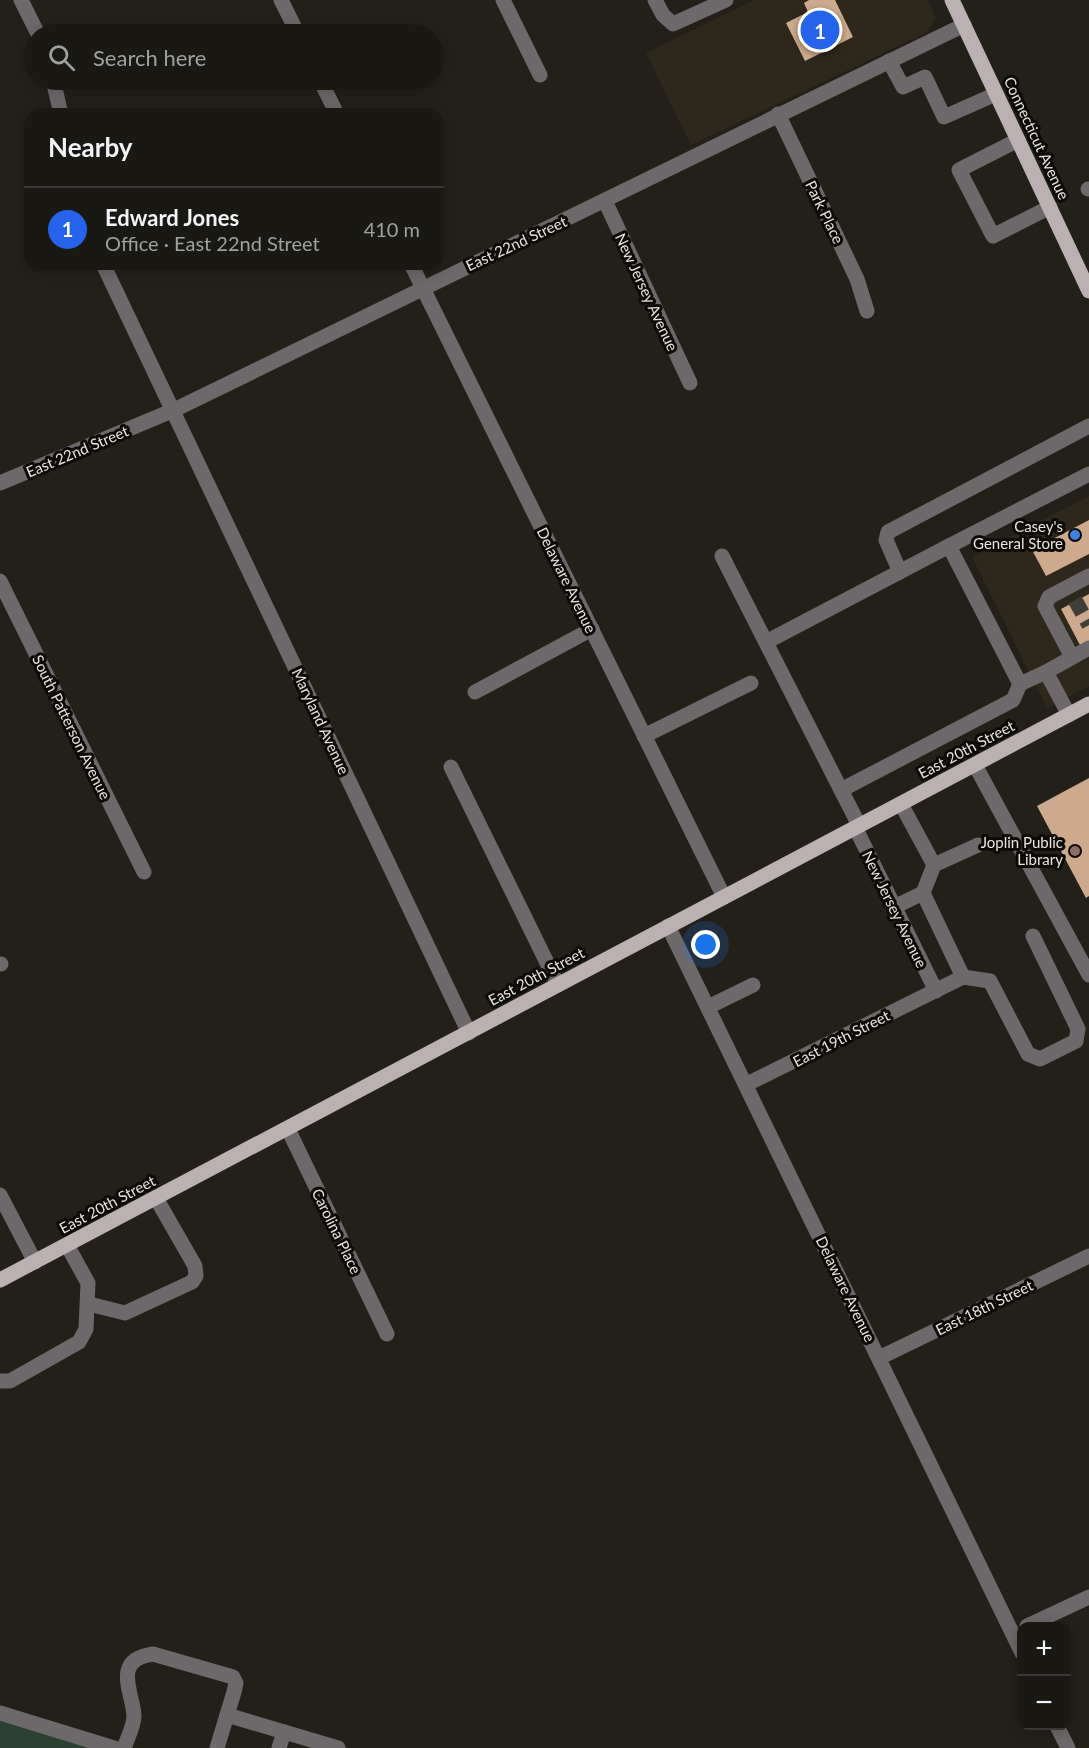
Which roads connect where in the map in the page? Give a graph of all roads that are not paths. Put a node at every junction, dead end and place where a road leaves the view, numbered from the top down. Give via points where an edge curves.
1 (21, 0) edge
2 (281, 0) edge
3 (503, 0) edge
4 (655, 0) edge
5 (726, 0) edge
6 (952, 0) edge
7 (33, 24) edge
8 (293, 24) edge
9 (964, 25) junction
10 (889, 61) junction
11 (540, 75) dead end
12 (55, 90) edge
13 (325, 90) edge
14 (996, 94) junction
15 (60, 108) edge
16 (334, 108) edge
17 (778, 114) junction
18 (1018, 140) junction
19 (604, 201) junction
20 (1050, 207) junction
21 (106, 270) edge
22 (414, 270) edge
23 (422, 287) junction
24 (1089, 291) edge
25 (867, 311) dead end
26 (690, 383) dead end
27 (174, 410) junction
28 (1089, 426) edge
29 (1089, 474) edge
30 (0, 483) edge
31 (950, 546) junction
32 (722, 556) dead end
33 (900, 572) junction
34 (1088, 577) edge
35 (0, 581) edge
36 (592, 629) junction
37 (766, 642) junction
38 (1089, 648) edge
39 (1072, 657) junction
40 (1046, 672) junction
41 (751, 682) dead end
42 (1020, 684) junction
43 (475, 692) dead end
44 (1089, 704) edge
45 (1069, 715) junction
46 (644, 736) junction
47 (975, 765) junction
48 (451, 767) dead end
49 (841, 790) junction
50 (901, 804) junction
51 (857, 826) junction
52 (978, 844) dead end
53 (934, 865) junction
54 (144, 872) dead end
55 (923, 893) junction
56 (724, 897) junction
57 (894, 907) junction
58 (668, 926) junction
59 (1033, 936) dead end
60 (1089, 975) edge
61 (963, 977) junction
62 (558, 985) junction
63 (753, 985) dead end
64 (936, 991) junction
65 (708, 1007) junction
66 (469, 1033) junction
67 (747, 1084) junction
68 (288, 1129) junction
69 (0, 1195) edge
70 (156, 1198) junction
71 (67, 1245) junction
72 (1089, 1256) edge
73 (35, 1262) junction
74 (0, 1280) edge
75 (89, 1304) junction
76 (387, 1334) dead end
77 (879, 1358) junction
78 (0, 1381) edge
79 (1089, 1597) edge
80 (1036, 1622) edge
81 (1017, 1631) edge
82 (0, 1713) edge
83 (227, 1715) junction
84 (1059, 1730) edge
85 (284, 1732) junction
86 (114, 1748) edge
87 (124, 1748) edge
88 (217, 1748) edge
89 (279, 1748) edge
90 (338, 1748) edge
91 (1068, 1748) edge

1 - 7 street
2 - 8 street
3 - 11 street
4 - 5 street via 673,24
6 - 9 main road, Connecticut Avenue
9 - 10 street, East 22nd Street
9 - 14 main road, Connecticut Avenue
10 - 14 street via 903,87 924,77 944,117
10 - 17 street, East 22nd Street
12 - 15 street
13 - 16 street
14 - 18 main road, Connecticut Avenue
17 - 19 street, East 22nd Street
17 - 25 street, Park Place via 857,279
18 - 20 main road, Connecticut Avenue
18 - 20 street via 959,170 993,236
19 - 23 street, East 22nd Street
19 - 26 street, New Jersey Avenue
20 - 24 main road, Connecticut Avenue
21 - 27 street, Maryland Avenue
22 - 23 street, Delaware Avenue
23 - 27 street, East 22nd Street
23 - 36 street, Delaware Avenue
27 - 30 street, East 22nd Street
27 - 66 street, Maryland Avenue
28 - 33 street via 888,532 886,540
29 - 31 street
31 - 33 street
31 - 42 street
32 - 37 street, New Jersey Avenue
33 - 37 street
34 - 39 street via 1072,594 1049,597 1045,606
35 - 54 street, South Patterson Avenue
36 - 43 street
36 - 46 street, Delaware Avenue
37 - 49 street, New Jersey Avenue
38 - 39 street
39 - 40 street
40 - 42 street
40 - 45 street
41 - 46 street
42 - 49 street via 1013,700
44 - 45 main road, East 20th Street
45 - 47 main road, East 20th Street
46 - 56 street, Delaware Avenue
47 - 50 main road, East 20th Street
47 - 60 street
48 - 62 street
49 - 51 street, New Jersey Avenue
50 - 51 main road, East 20th Street
50 - 53 street
51 - 56 main road, East 20th Street
51 - 57 street, New Jersey Avenue
52 - 53 street
53 - 55 street
55 - 57 street
55 - 61 street
56 - 58 main road, East 20th Street
57 - 64 street, New Jersey Avenue
58 - 62 main road, East 20th Street
58 - 65 street, Delaware Avenue
59 - 61 street via 1078,1029 1076,1041 1040,1059 1028,1054 990,981
61 - 64 street, East 19th Street
62 - 66 main road, East 20th Street
63 - 65 street
64 - 67 street, East 19th Street
65 - 67 street, Delaware Avenue
66 - 68 main road, East 20th Street
67 - 77 street, Delaware Avenue
68 - 70 main road, East 20th Street
68 - 76 street, Carolina Place
69 - 73 street
70 - 71 main road, East 20th Street
70 - 75 street via 195,1266 196,1276 192,1282 125,1313
71 - 73 main road, East 20th Street
71 - 75 street via 88,1283
72 - 77 street, East 18th Street
73 - 74 main road, East 20th Street
75 - 78 street via 86,1329 79,1341 10,1381
77 - 81 street, Delaware Avenue
79 - 80 street
82 - 86 street
83 - 85 street
83 - 87 street via 236,1683 233,1677 153,1654 142,1656 132,1664 127,1679 134,1716
83 - 88 street
84 - 91 street
85 - 89 street
85 - 90 street

